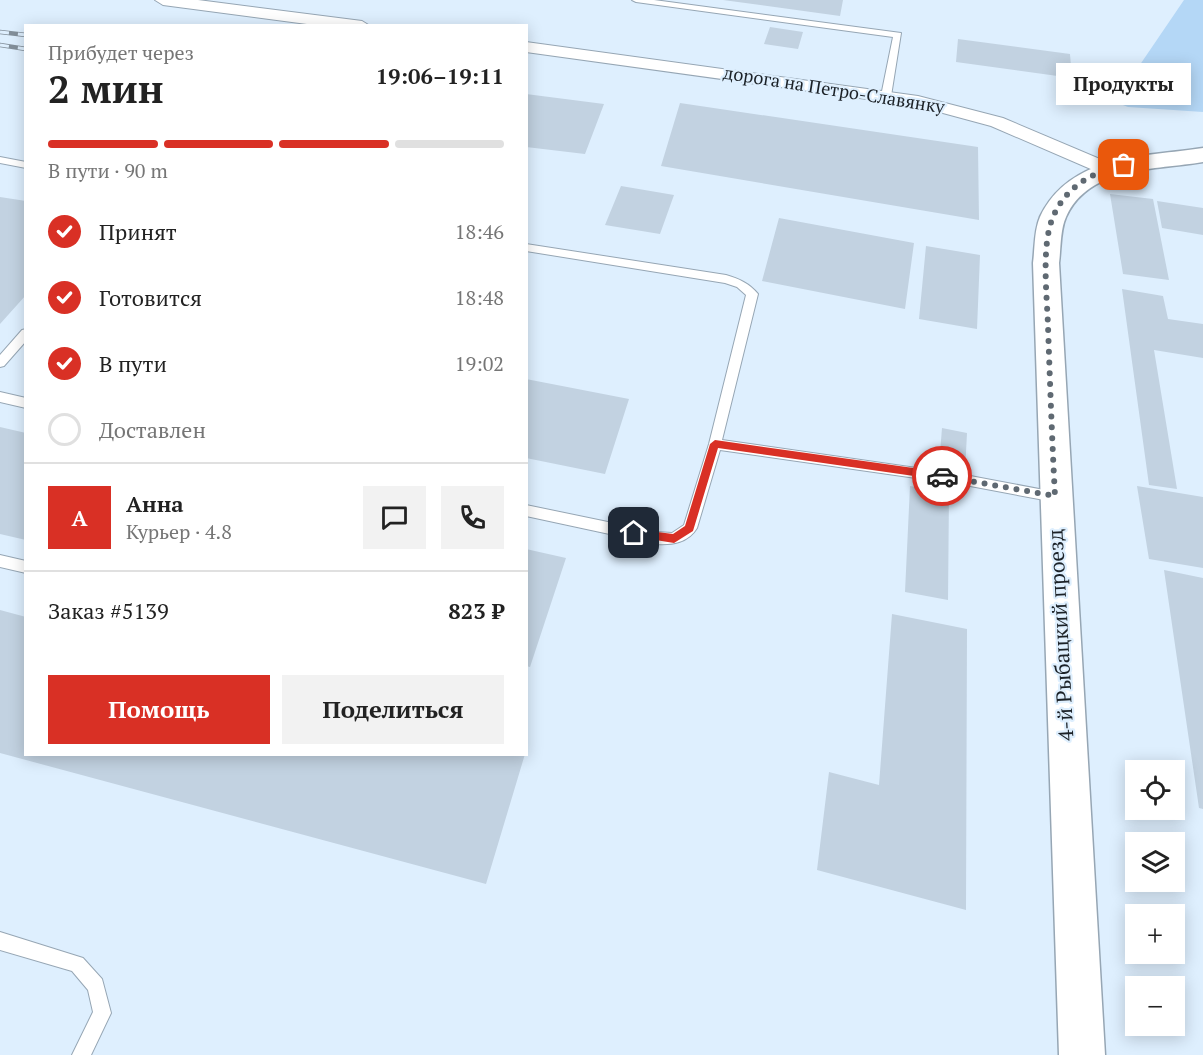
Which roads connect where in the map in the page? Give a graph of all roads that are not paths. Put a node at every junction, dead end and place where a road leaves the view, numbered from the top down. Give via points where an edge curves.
1 (163, 0) edge
2 (636, 0) edge
3 (347, 24) edge
4 (528, 47) edge
5 (886, 96) junction
6 (1203, 155) edge
7 (0, 160) edge
8 (24, 165) edge
9 (1107, 169) junction
10 (528, 247) edge
11 (24, 335) edge
12 (0, 363) edge
13 (0, 397) edge
14 (24, 403) edge
15 (715, 444) junction
16 (1055, 496) junction
17 (528, 510) edge
18 (0, 561) edge
19 (24, 567) edge
20 (0, 941) edge
21 (81, 1055) edge
22 (1082, 1055) edge

1 - 3 street
2 - 5 lane via 898,34
4 - 5 street, дорога на Петро-Славянку
5 - 9 street, дорога на Петро-Славянку via 997,122
6 - 9 street
7 - 8 lane
9 - 16 street, 4-й Рыбацкий проезд via 1083,180 1066,196 1052,218 1046,262
10 - 15 lane via 726,279 741,284 752,294
11 - 12 lane
13 - 14 lane
15 - 16 lane
15 - 17 lane via 690,528 674,539
16 - 22 street, 4-й Рыбацкий проезд
18 - 19 lane
20 - 21 lane via 76,964 96,985 102,1013

